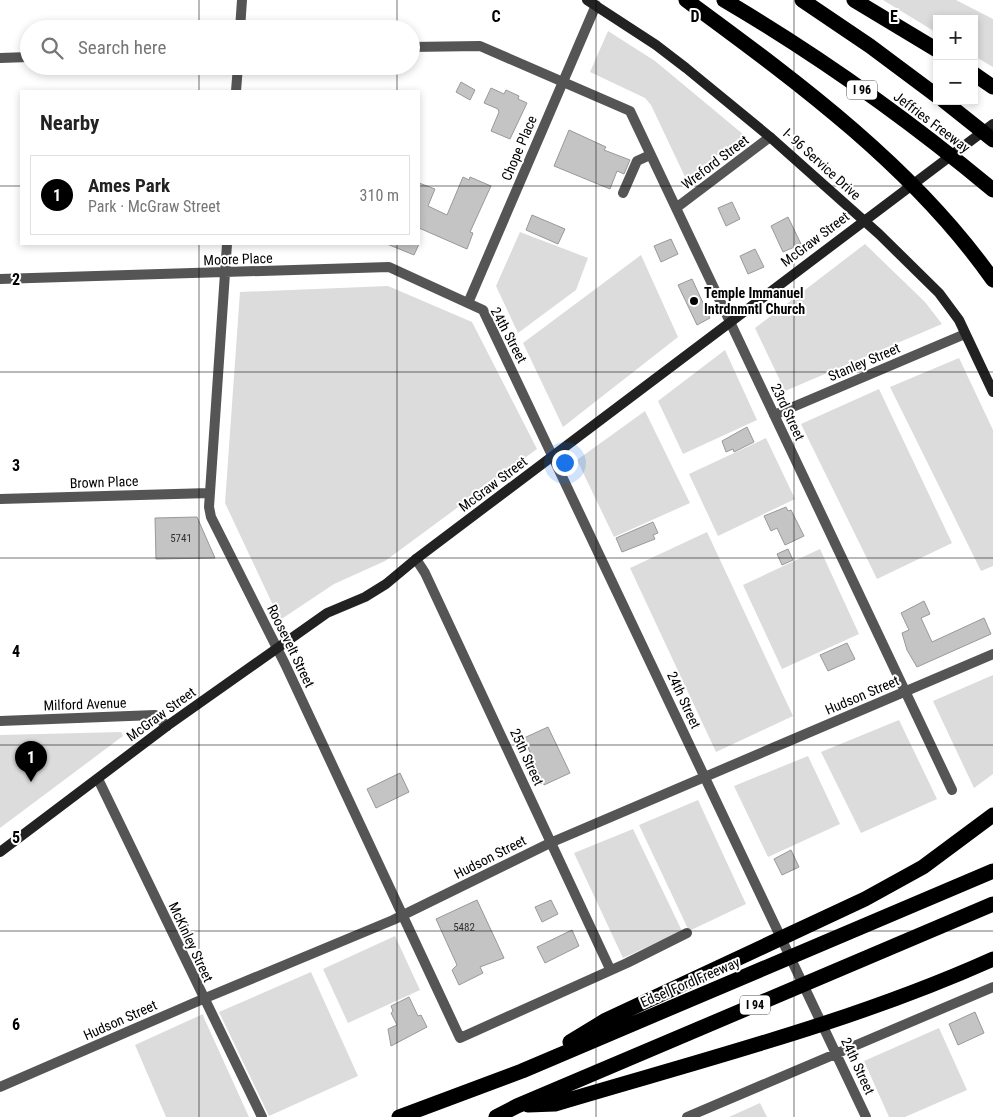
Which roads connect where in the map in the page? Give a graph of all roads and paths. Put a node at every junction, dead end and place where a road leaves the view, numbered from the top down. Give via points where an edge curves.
1 (242, 0) edge
2 (686, 0) edge
3 (724, 0) edge
4 (802, 0) edge
5 (854, 0) edge
6 (591, 3) edge
7 (241, 20) edge
8 (420, 47) edge
9 (933, 48) edge
10 (20, 57) edge
11 (0, 58) edge
12 (237, 75) edge
13 (978, 77) edge
14 (563, 82) junction
15 (993, 87) edge
16 (236, 90) edge
17 (933, 93) edge
18 (949, 105) edge
19 (993, 124) edge
20 (770, 137) junction
21 (993, 140) edge
22 (650, 154) junction
23 (993, 190) edge
24 (623, 193) dead end
25 (676, 208) junction
26 (864, 220) junction
27 (227, 245) edge
28 (225, 273) junction
29 (0, 279) edge
30 (993, 280) edge
31 (468, 303) junction
32 (730, 321) junction
33 (965, 334) junction
34 (993, 392) edge
35 (774, 415) junction
36 (553, 456) junction
37 (210, 493) junction
38 (0, 499) edge
39 (416, 559) junction
40 (278, 649) junction
41 (993, 654) edge
42 (905, 692) junction
43 (0, 721) edge
44 (166, 726) junction
45 (705, 777) junction
46 (98, 779) junction
47 (952, 790) dead end
48 (993, 815) edge
49 (550, 842) junction
50 (0, 852) edge
51 (993, 871) edge
52 (993, 904) edge
53 (404, 915) junction
54 (687, 933) dead end
55 (993, 959) edge
56 (610, 970) junction
57 (993, 987) edge
58 (203, 999) junction
59 (836, 1054) junction
60 (522, 1070) junction
61 (0, 1088) edge
62 (517, 1106) junction
63 (419, 1108) junction
64 (262, 1117) edge
65 (395, 1117) edge
66 (399, 1117) edge
67 (496, 1117) edge
68 (687, 1117) edge
69 (866, 1117) edge

1 - 7 street
2 - 30 highway via 869,144 954,229
3 - 23 highway, Jeffries Freeway / I 96 via 900,117
4 - 17 highway, Jeffries Freeway
5 - 9 highway
6 - 14 street, Chope Place
6 - 20 street, I- 96 Service Drive via 656,45
8 - 14 street, 23rd Street via 480,46
10 - 11 street
12 - 16 street
13 - 15 highway
14 - 22 street, 23rd Street via 630,112
14 - 31 street, Chope Place
18 - 21 highway, Jeffries Freeway
19 - 26 street, McGraw Street
20 - 25 street, Wreford Street
20 - 26 street, I- 96 Service Drive
22 - 24 street via 637,161
22 - 25 street, 23rd Street
25 - 32 street, 23rd Street
26 - 32 street, McGraw Street
26 - 33 street, I- 96 Service Drive via 939,293
27 - 28 street, Roosevelt Street
28 - 29 street, Moore Place
28 - 31 street, Moore Place via 389,266
28 - 37 street, Roosevelt Street
31 - 36 street, 24th Street via 483,310
32 - 35 street, 23rd Street
32 - 36 street, McGraw Street
33 - 34 street, I- 96 Service Drive
33 - 35 street, Stanley Street
35 - 42 street, 23rd Street
36 - 39 street, McGraw Street
36 - 45 street, 24th Street
37 - 38 street, Brown Place
37 - 40 street, Roosevelt Street via 211,517
39 - 40 street, McGraw Street via 386,584 327,613
39 - 49 street, 25th Street
40 - 44 street, McGraw Street
40 - 53 street, Roosevelt Street
41 - 42 street, Hudson Street
42 - 45 street, Hudson Street
42 - 47 street, 23rd Street
43 - 44 street, Milford Avenue via 155,715
44 - 46 street, McGraw Street
45 - 49 street, Hudson Street
45 - 59 street, 24th Street
46 - 50 street, McGraw Street
46 - 58 street, McKinley Street
48 - 60 highway via 923,867 882,890 606,1020
49 - 53 street, Hudson Street
49 - 56 street, 25th Street
51 - 60 highway, Edsel Ford Freeway / I 94
52 - 62 highway, I 94
53 - 56 street, Roosevelt Street via 460,1038
53 - 58 street, Hudson Street
54 - 56 street
55 - 62 highway via 795,1032 555,1104
57 - 59 street
58 - 61 street, Hudson Street
58 - 64 street, McKinley Street
59 - 68 street
59 - 69 street, 24th Street
60 - 63 highway, Edsel Ford Freeway / I 94
62 - 67 highway, I 94
63 - 65 highway
63 - 66 highway, Edsel Ford Freeway / I 94

